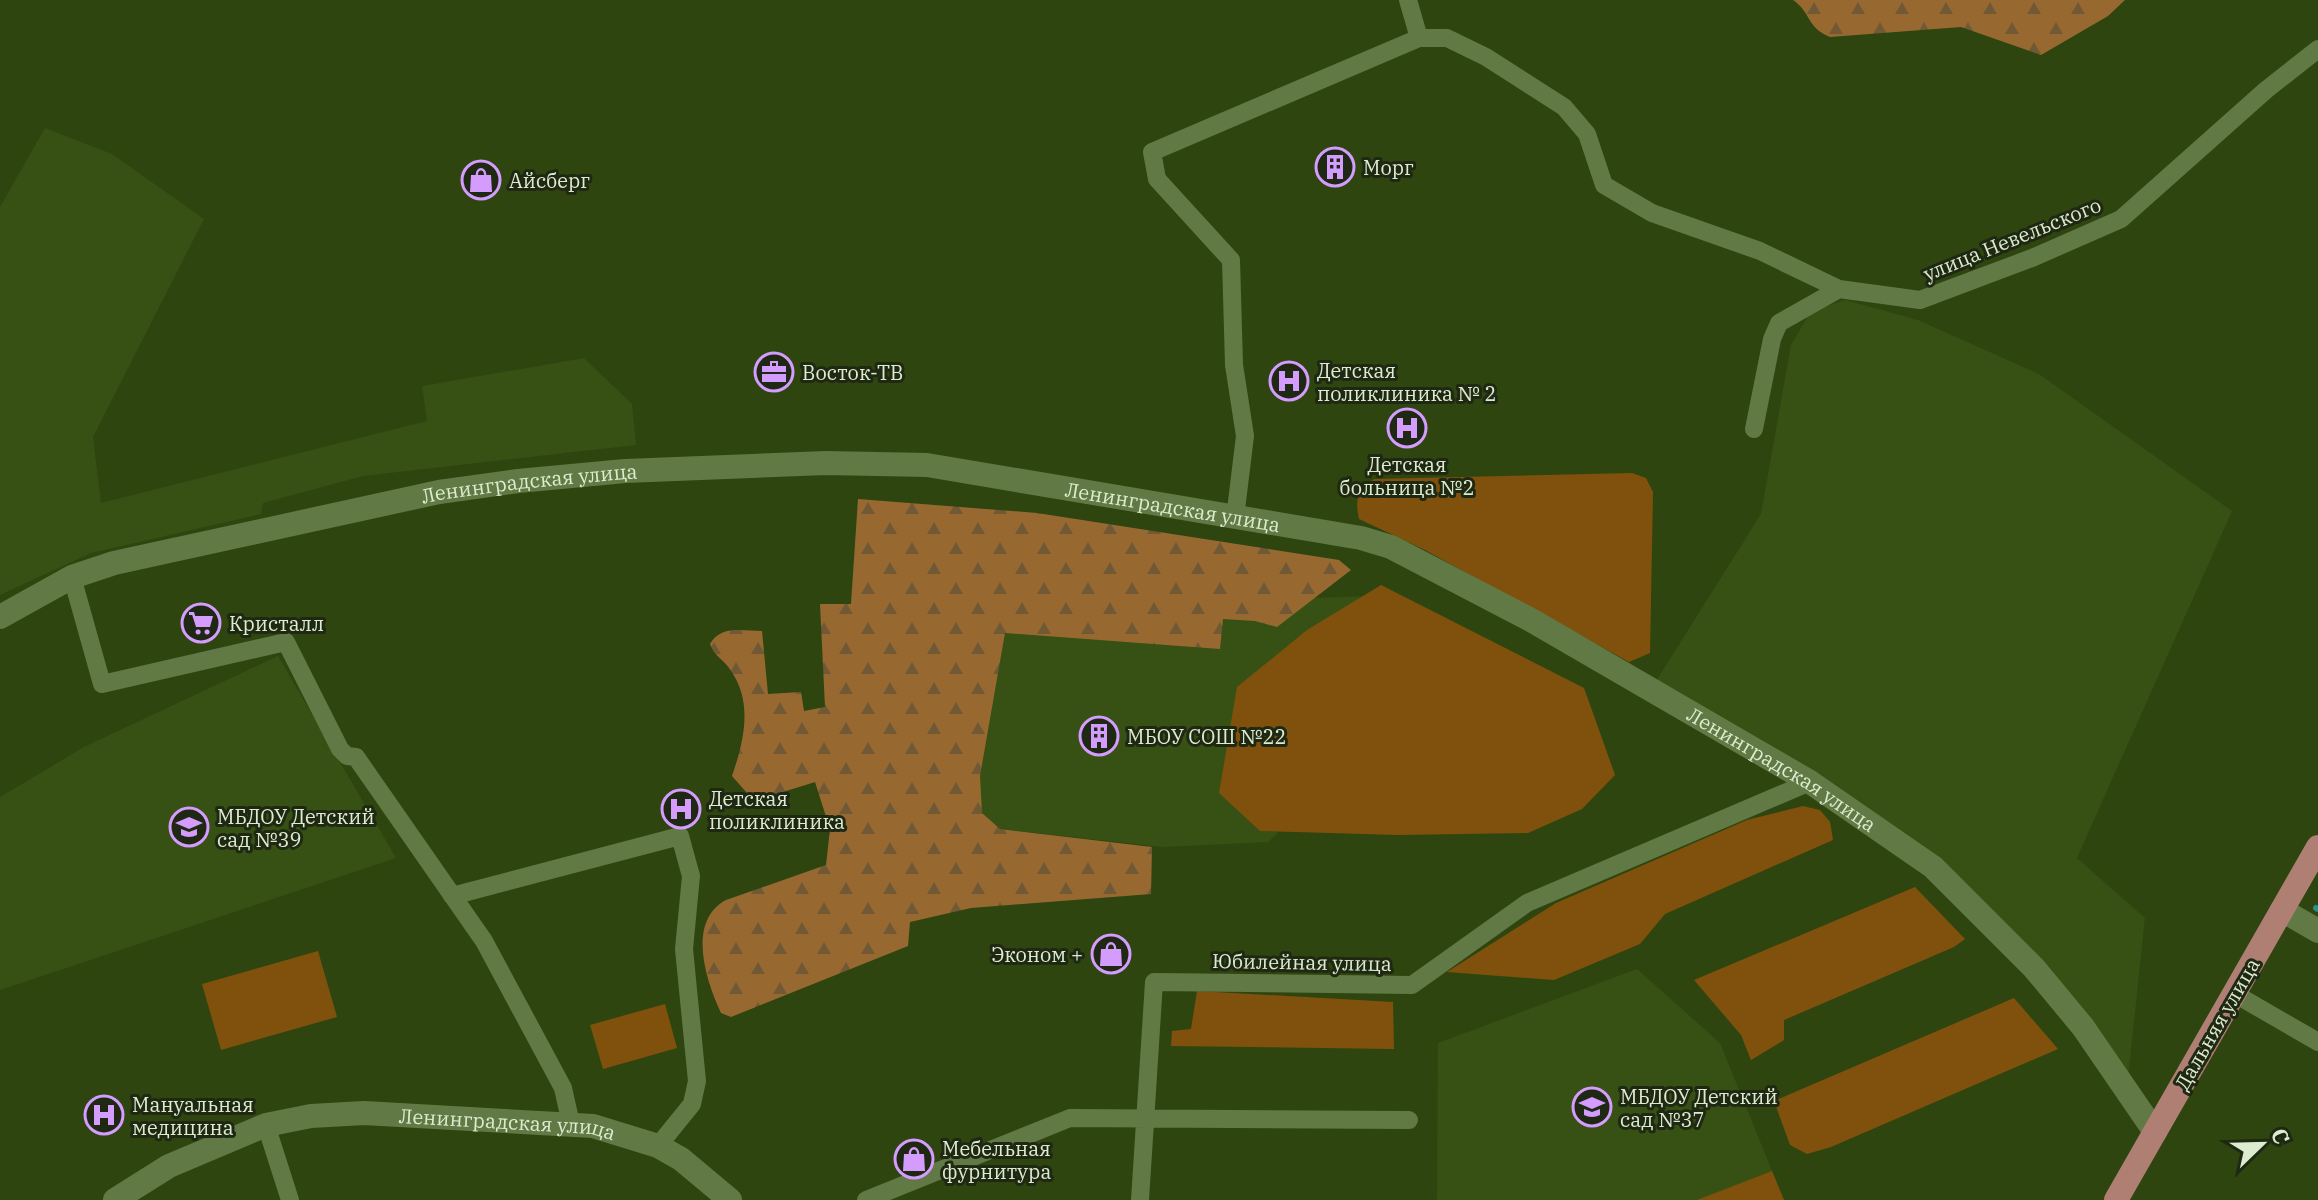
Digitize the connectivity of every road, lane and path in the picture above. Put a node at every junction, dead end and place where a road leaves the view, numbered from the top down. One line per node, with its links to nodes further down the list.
1 (1408, 0): 2 (street)
2 (1419, 38): 4 (street, улица Невельского); 6 (street)
3 (2318, 49): 4 (street, улица Невельского)
4 (1839, 289): 5 (street)
5 (1754, 429)
6 (1235, 518): 7 (street, Ленинградская улица); 9 (street, Ленинградская улица)
7 (72, 577): 8 (street, Ленинградская улица); 11 (street)
8 (0, 617)
9 (1810, 782): 16 (street, Юбилейная улица); 20 (street, Ленинградская улица)
10 (2318, 847): 12 (main road, Дальняя улица)
11 (452, 896): 18 (street); 21 (street)
12 (2282, 910): 13 (street); 14 (main road, Дальняя улица)
13 (2318, 931)
14 (2235, 994): 15 (street); 20 (main road, Дальняя улица)
15 (2318, 1042)
16 (1144, 1116): 17 (street); 25 (street); 26 (street, Юбилейная улица)
17 (1409, 1120)
18 (571, 1124): 19 (street, Ленинградская улица); 21 (street, Ленинградская улица)
19 (266, 1125): 22 (street, Ленинградская улица); 23 (street)
20 (2155, 1132): 27 (main road, Дальняя улица)
21 (658, 1146): 24 (street, Ленинградская улица)
22 (115, 1200)
23 (290, 1200)
24 (730, 1200)
25 (866, 1200)
26 (1140, 1200)
27 (2116, 1200)

